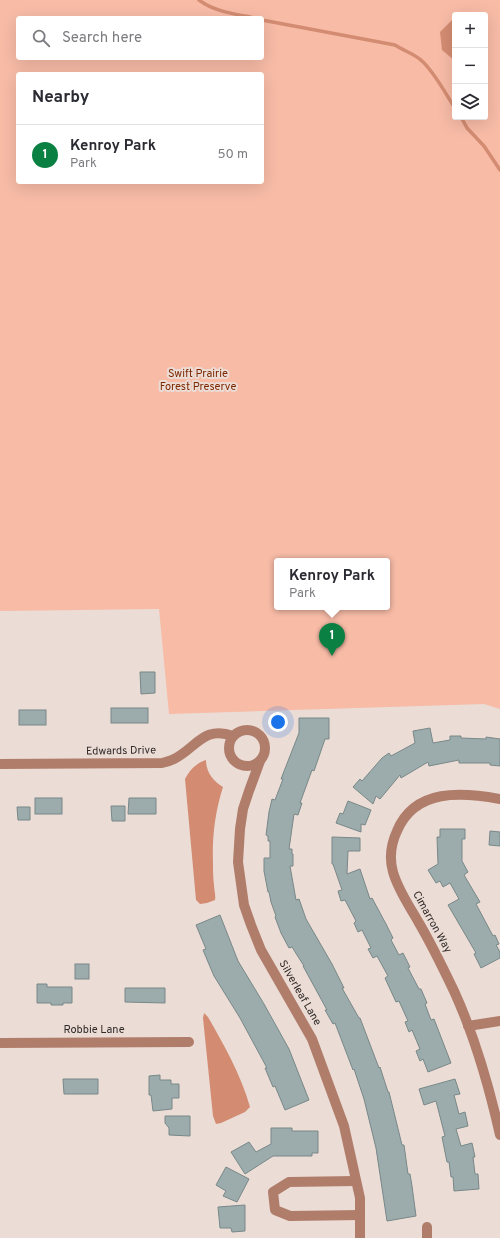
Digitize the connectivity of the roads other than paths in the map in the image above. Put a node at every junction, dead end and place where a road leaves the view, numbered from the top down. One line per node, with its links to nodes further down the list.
1 (233, 736): 2 (street); 2 (street, Silverleaf Lane); 3 (street, Edwards Drive)
2 (260, 762): 10 (street, Silverleaf Lane)
3 (0, 764)
4 (500, 799): 6 (street, Cimarron Way)
5 (500, 1021): 6 (street)
6 (468, 1026): 9 (street, Cimarron Way)
7 (189, 1042): 8 (street, Robbie Lane)
8 (0, 1043)
9 (500, 1135)
10 (355, 1181): 11 (street, Silverleaf Lane); 11 (street)
11 (360, 1215): 13 (street, Silverleaf Lane)
12 (427, 1228): 14 (street)
13 (360, 1238)
14 (427, 1238)

